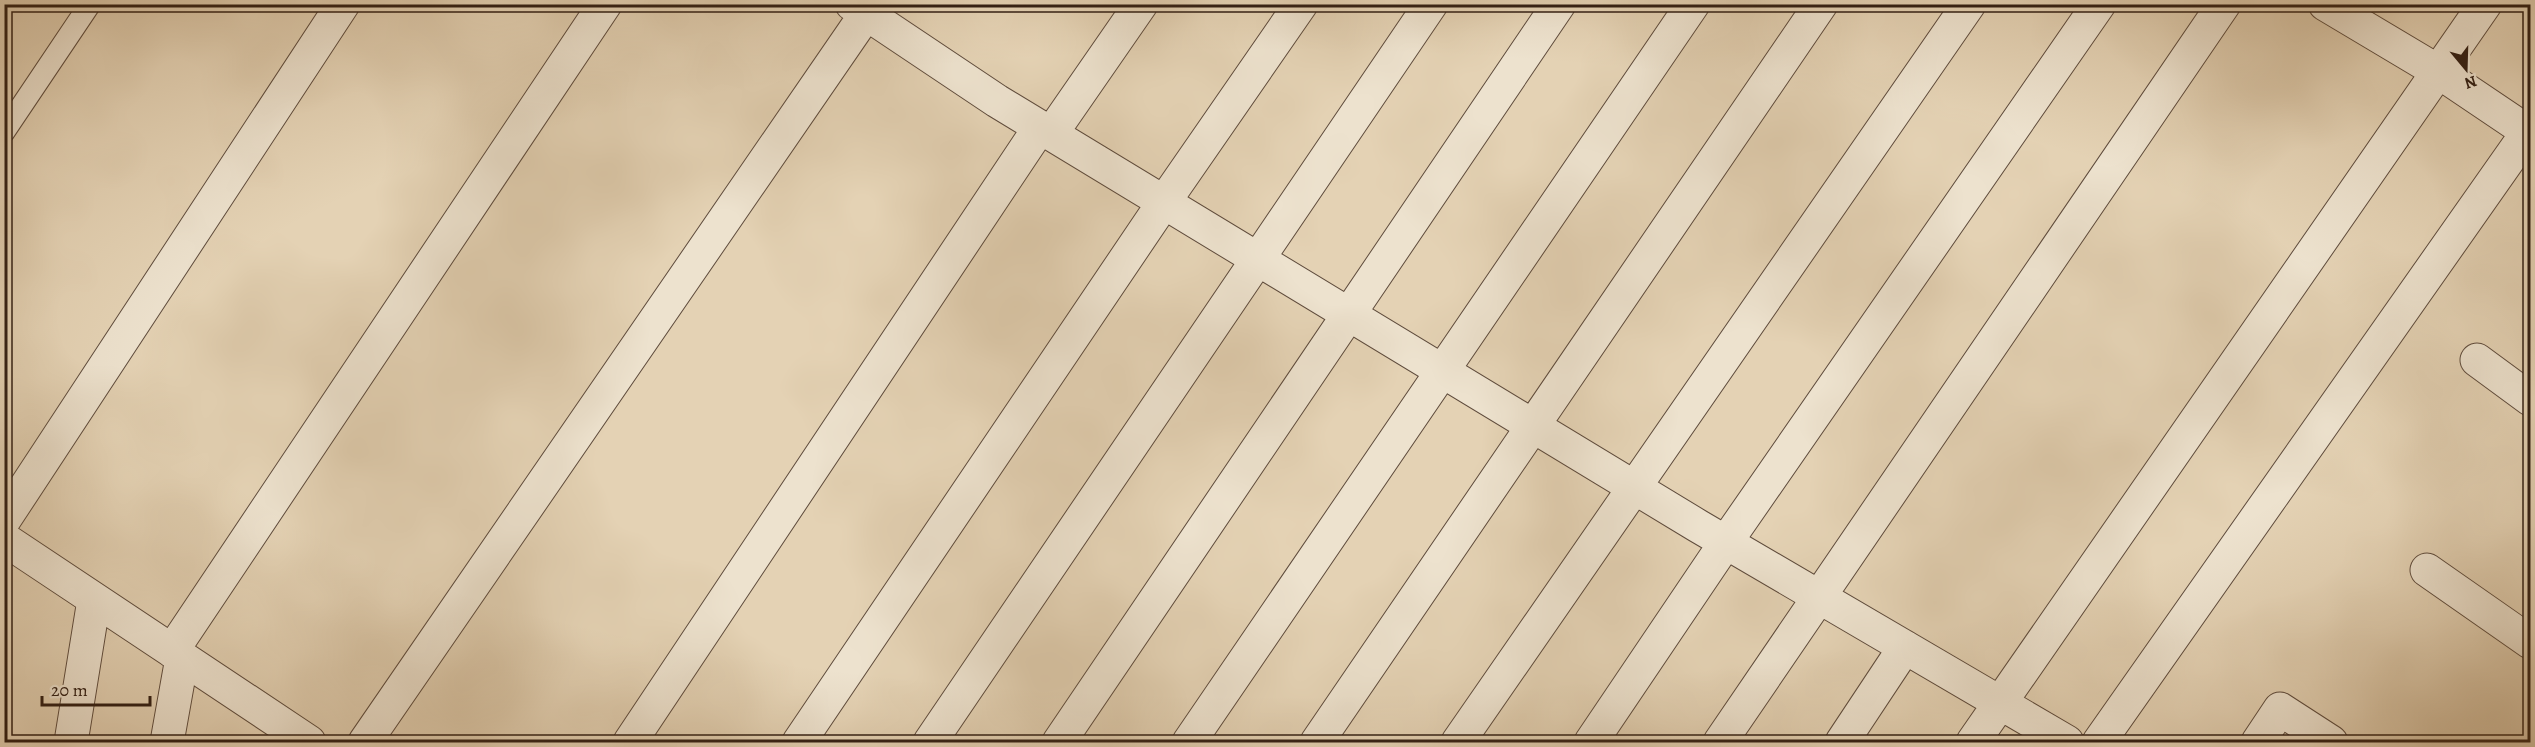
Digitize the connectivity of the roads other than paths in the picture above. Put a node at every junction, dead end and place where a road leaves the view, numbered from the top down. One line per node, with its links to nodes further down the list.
1 (90, 4): 19 (lane)
2 (343, 4): 28 (street)
3 (605, 4): 36 (street)
4 (1141, 4): 17 (street)
5 (1301, 4): 20 (street)
6 (1431, 4): 21 (street)
7 (1559, 4): 22 (street)
8 (1693, 4): 24 (street)
9 (1821, 4): 26 (street)
10 (1969, 4): 27 (street)
11 (2099, 4): 30 (street)
12 (2224, 4): 32 (street)
13 (2325, 4): 16 (street)
14 (2485, 4): 16 (street)
15 (872, 11): 17 (street); 41 (street)
16 (2439, 72): 18 (street); 37 (street)
17 (1046, 131): 20 (street); 42 (street)
18 (2529, 131): 54 (street)
19 (4, 132)
20 (1164, 202): 21 (street); 43 (street)
21 (1256, 259): 22 (street); 44 (street)
22 (1348, 314): 24 (street); 45 (street)
23 (2477, 360): 25 (street)
24 (1444, 372): 26 (street); 46 (street)
25 (2530, 399)
26 (1534, 427): 27 (street); 47 (street)
27 (1634, 487): 30 (street); 48 (street)
28 (4, 520)
29 (4, 539): 33 (street)
30 (1726, 542): 32 (street); 49 (street)
31 (2427, 570): 34 (street)
32 (1819, 597): 35 (street); 50 (street)
33 (94, 600): 36 (street); 38 (street)
34 (2530, 642)
35 (1905, 647): 37 (street); 51 (street)
36 (177, 654): 39 (street); 40 (street)
37 (2000, 703): 52 (street); 53 (street)
38 (71, 742)
39 (167, 742)
40 (309, 742)
41 (366, 742)
42 (630, 742)
43 (799, 742)
44 (930, 742)
45 (1059, 742)
46 (1190, 742)
47 (1317, 742)
48 (1458, 742)
49 (1591, 742)
50 (1720, 742)
51 (1842, 742)
52 (1973, 742)
53 (2067, 742)
54 (2099, 742)
55 (2258, 742): 56 (street)
56 (2331, 742)

